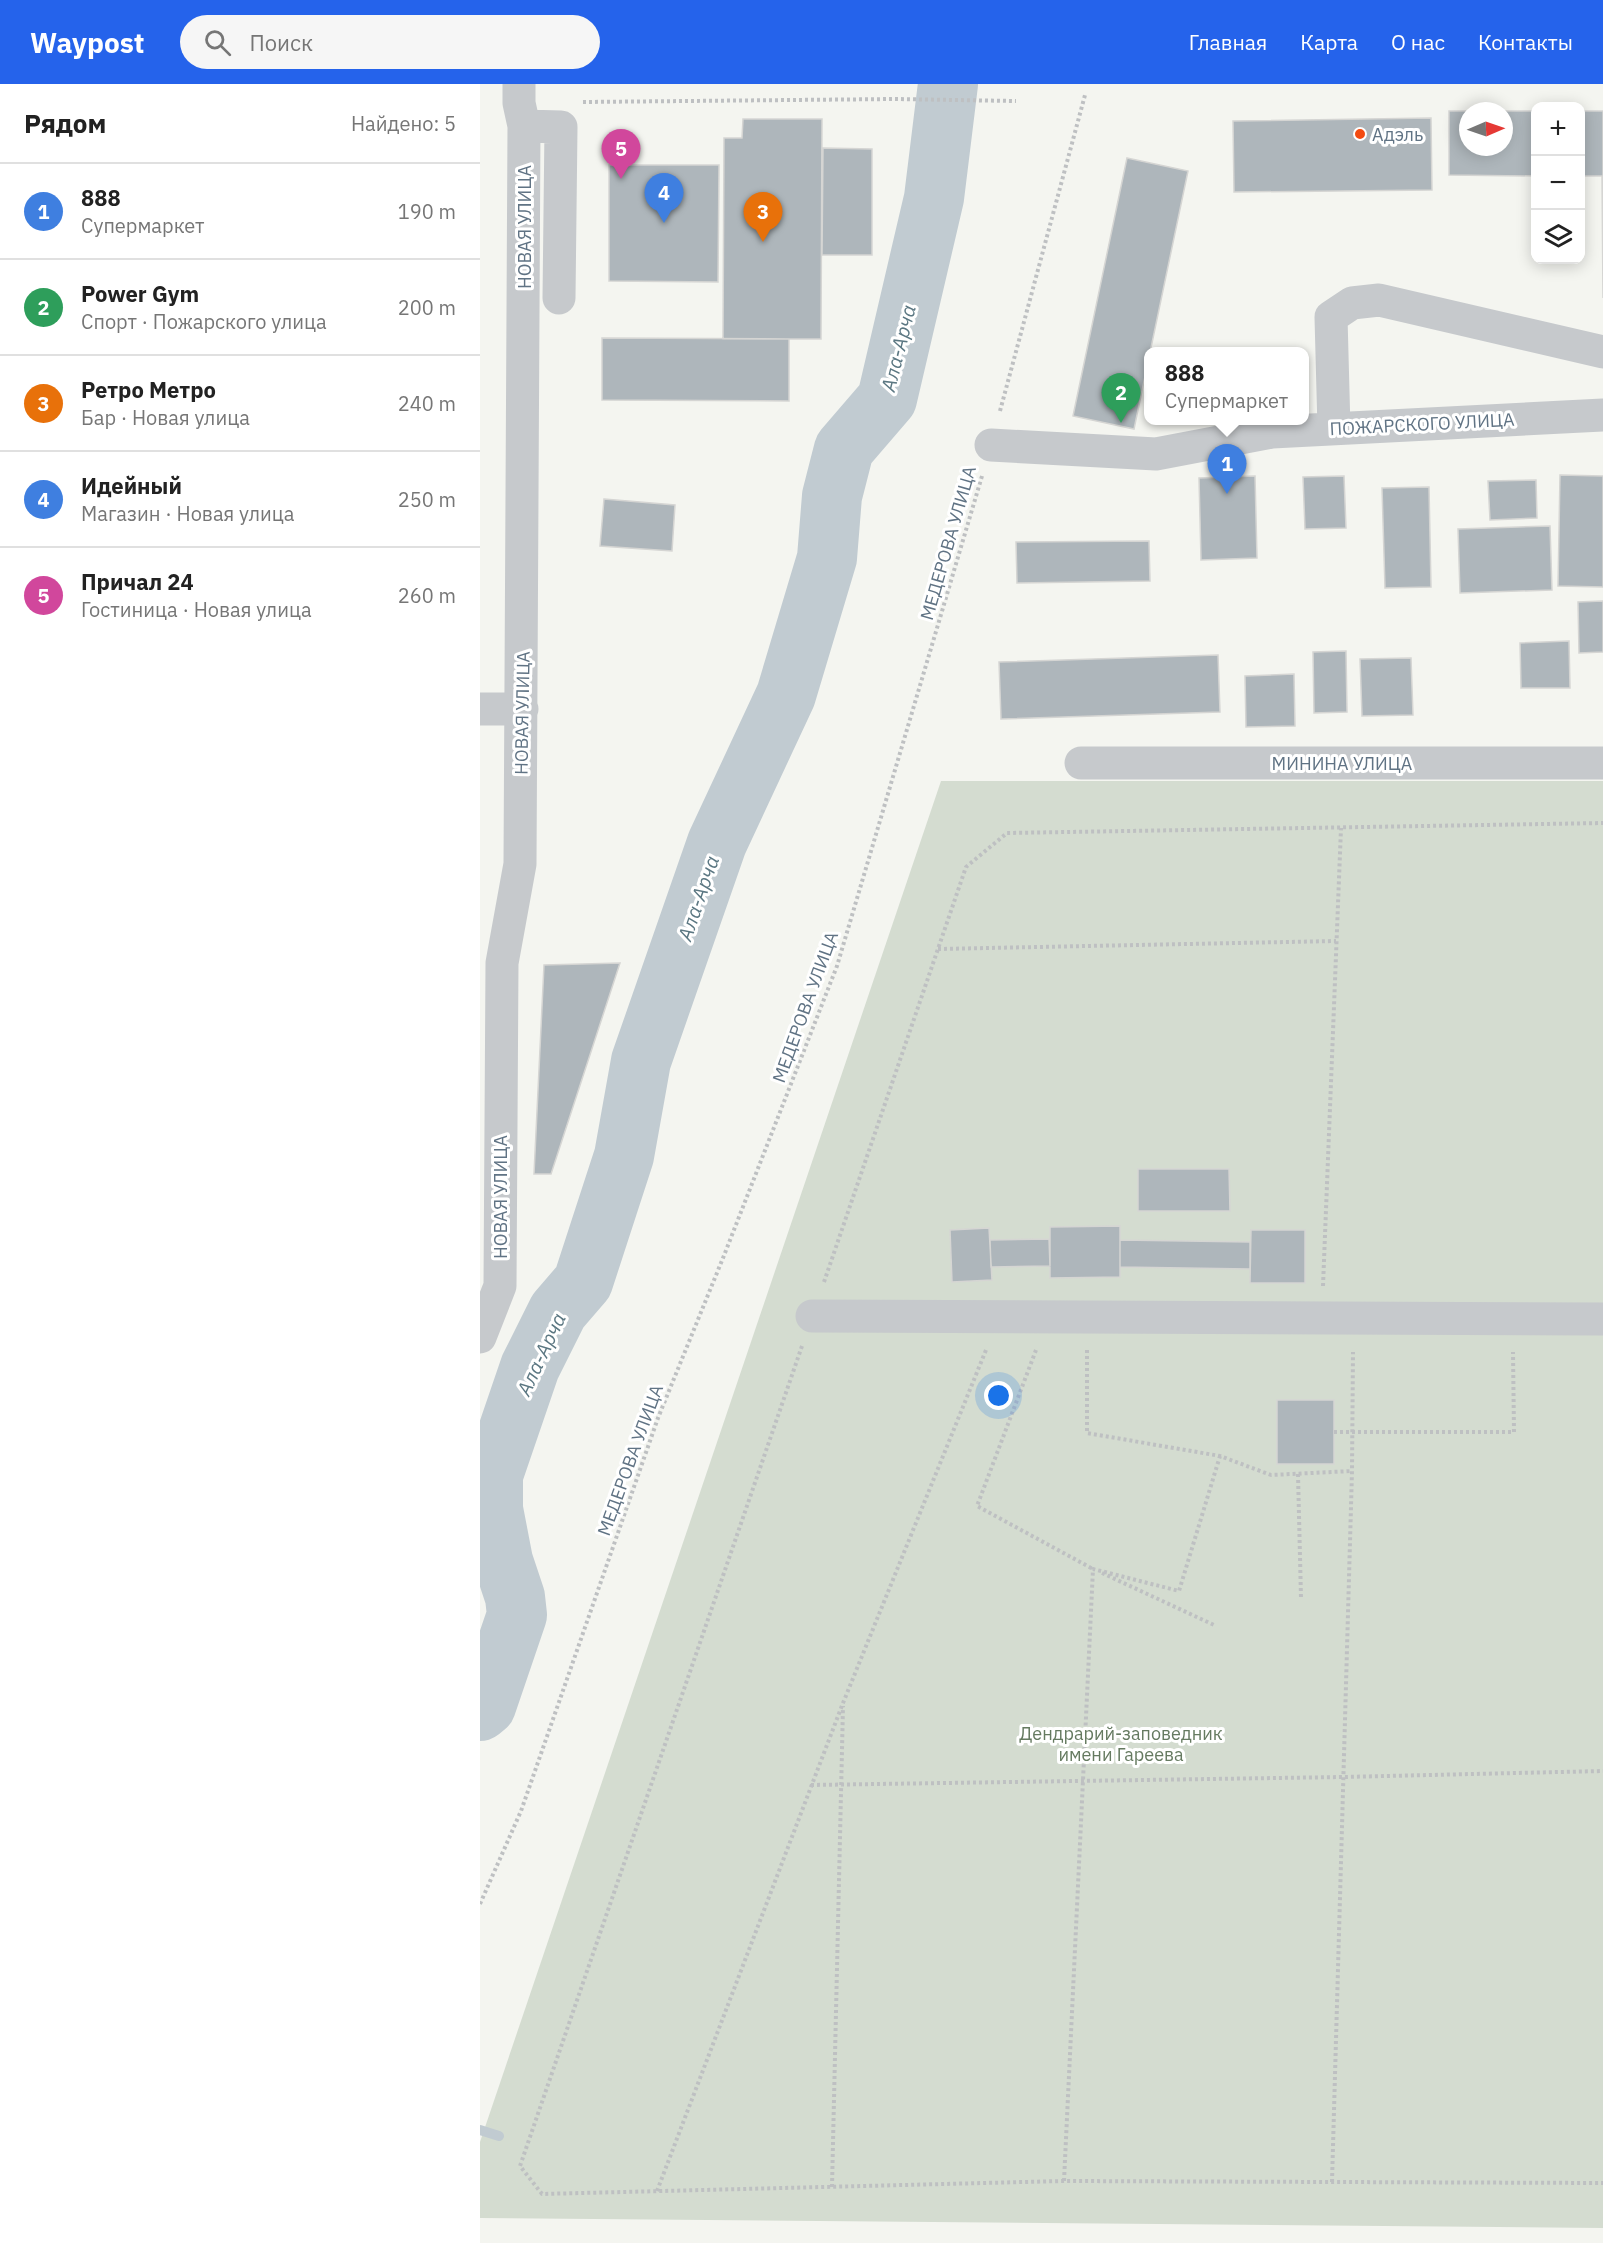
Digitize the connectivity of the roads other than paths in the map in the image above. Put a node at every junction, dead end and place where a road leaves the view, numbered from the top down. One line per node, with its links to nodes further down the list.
1 (519, 84): 2 (street, НОВАЯ УЛИЦА)
2 (524, 126): 3 (street); 9 (street, НОВАЯ УЛИЦА)
3 (560, 298)
4 (1603, 352): 6 (street)
5 (1603, 415): 6 (street, ПОЖАРСКОГО УЛИЦА)
6 (1334, 429): 7 (street, ПОЖАРСКОГО УЛИЦА)
7 (991, 445)
8 (480, 709): 9 (street)
9 (522, 709): 12 (street, НОВАЯ УЛИЦА)
10 (1603, 763): 11 (street, МИНИНА УЛИЦА)
11 (1081, 764)
12 (491, 961): 15 (street, НОВАЯ УЛИЦА)
13 (812, 1316): 14 (street)
14 (1603, 1319)
15 (480, 1337)

